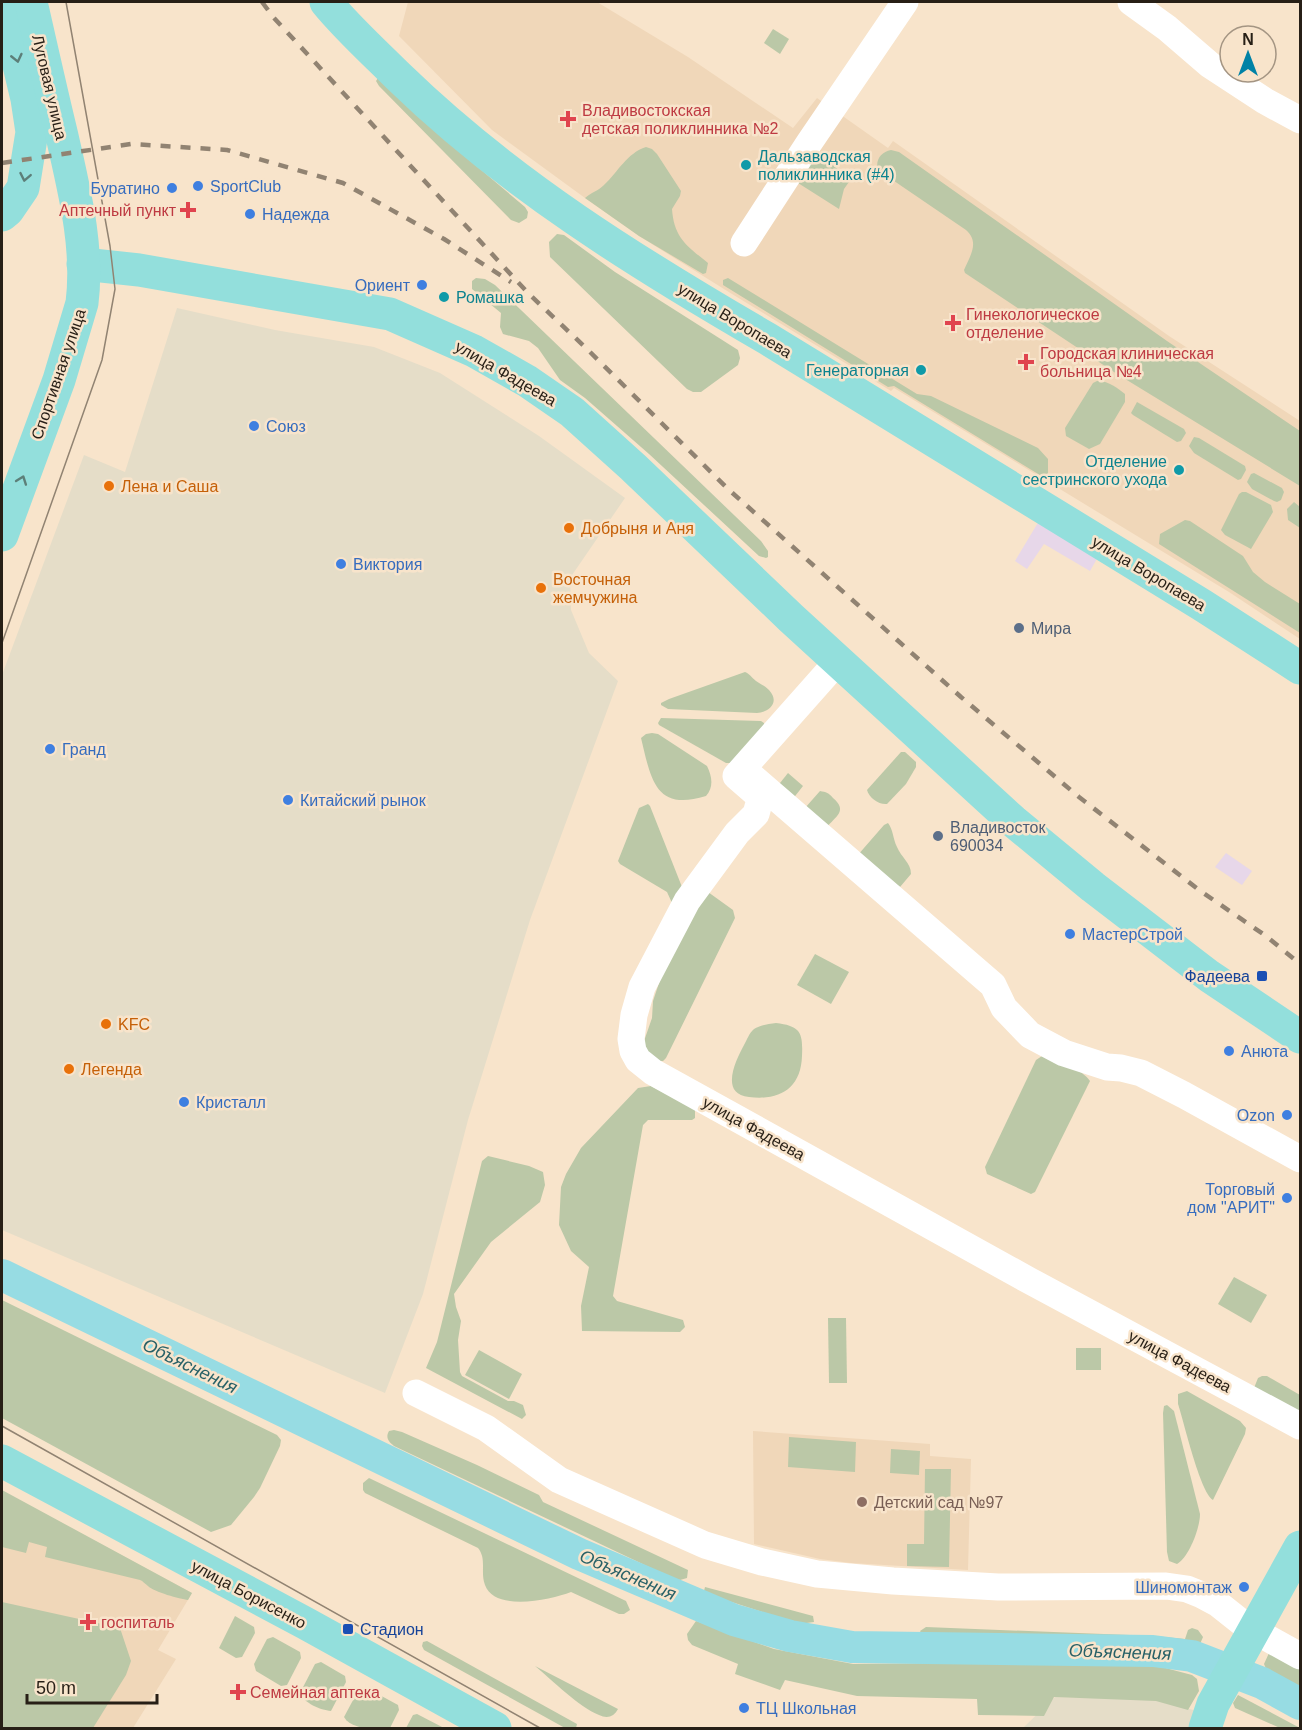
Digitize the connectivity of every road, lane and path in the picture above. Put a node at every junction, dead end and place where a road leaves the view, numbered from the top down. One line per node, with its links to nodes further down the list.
1 (4, 2): 8 (main road, one-way to 8)
2 (31, 2): 7 (main road, Луговая улица)
3 (326, 2): 13 (main road, улица Воропаева)
4 (905, 2): 9 (street)
5 (1131, 2): 6 (street)
6 (1300, 120)
7 (70, 173): 10 (main road, Спортивная улица)
8 (2, 215)
9 (744, 243)
10 (84, 264): 11 (main road, Спортивная улица, one-way to 10); 12 (main road, улица Фадеева)
11 (2, 535)
12 (838, 661): 14 (street); 15 (main road, улица Фадеева)
13 (1300, 668)
14 (742, 769): 16 (street); 18 (street, улица Фадеева)
15 (1300, 1037)
16 (1300, 1159)
17 (416, 1393): 21 (street)
18 (1300, 1425)
19 (2, 1461): 24 (main road, улица Борисенко)
20 (1300, 1547): 21 (main road)
21 (1255, 1631): 22 (street); 23 (main road)
22 (1300, 1656)
23 (1209, 1716)
24 (495, 1728)

